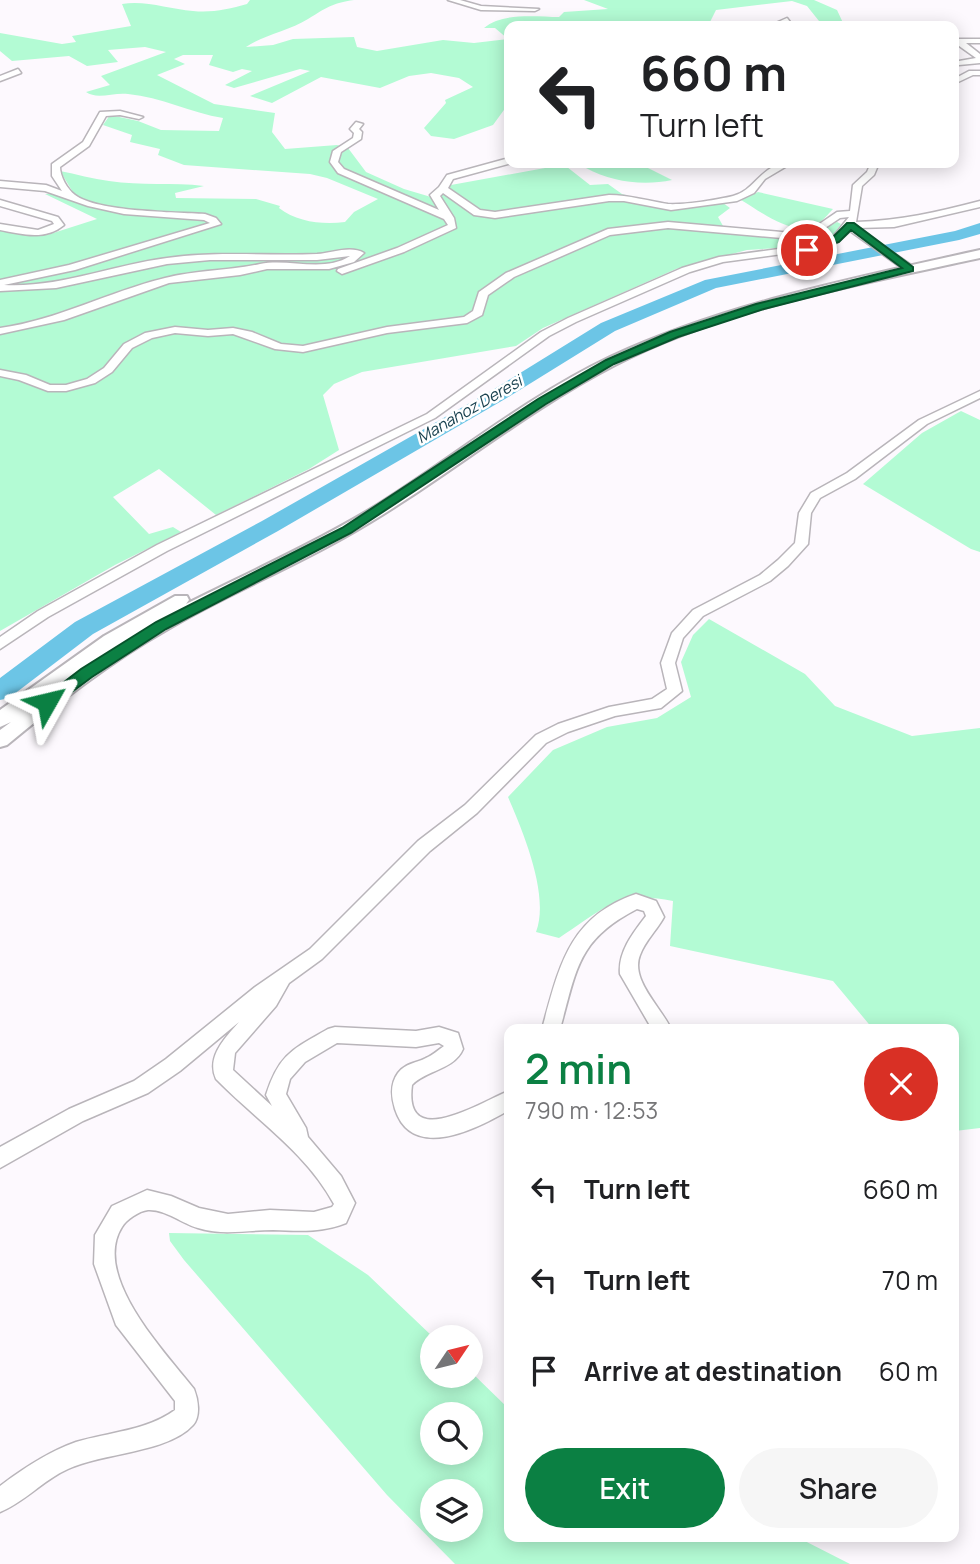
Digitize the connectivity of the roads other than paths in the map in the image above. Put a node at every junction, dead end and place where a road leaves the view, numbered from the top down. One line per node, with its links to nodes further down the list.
1 (452, 0): 2 (street)
2 (535, 9)
3 (959, 41): 4 (street)
4 (980, 41)
5 (959, 42): 6 (street)
6 (959, 62)
7 (959, 62): 8 (street)
8 (980, 70): 11 (street)
9 (18, 71): 10 (street)
10 (0, 79)
11 (959, 80)
12 (139, 117): 19 (street)
13 (359, 124): 22 (street)
14 (504, 162): 18 (street)
15 (779, 168): 18 (street)
16 (873, 168): 23 (street)
17 (0, 184): 19 (street)
18 (443, 189): 22 (street)
19 (70, 195): 29 (street)
20 (0, 203): 24 (street)
21 (980, 204): 23 (street)
22 (449, 218): 28 (street)
23 (852, 223): 27 (street); 31 (street); 33 (street)
24 (0, 227)
25 (980, 243): 27 (main road)
26 (980, 254): 27 (main road)
27 (903, 263): 34 (main road); 35 (main road)
28 (252, 270): 29 (street); 30 (street)
29 (0, 285)
30 (0, 331)
31 (0, 373)
32 (980, 394): 36 (street)
33 (0, 644)
34 (0, 720)
35 (0, 740)
36 (284, 976): 40 (street); 41 (street)
37 (552, 1024): 38 (street)
38 (659, 1024)
39 (504, 1103): 40 (street)
40 (306, 1150): 42 (street)
41 (0, 1158)
42 (0, 1500)

